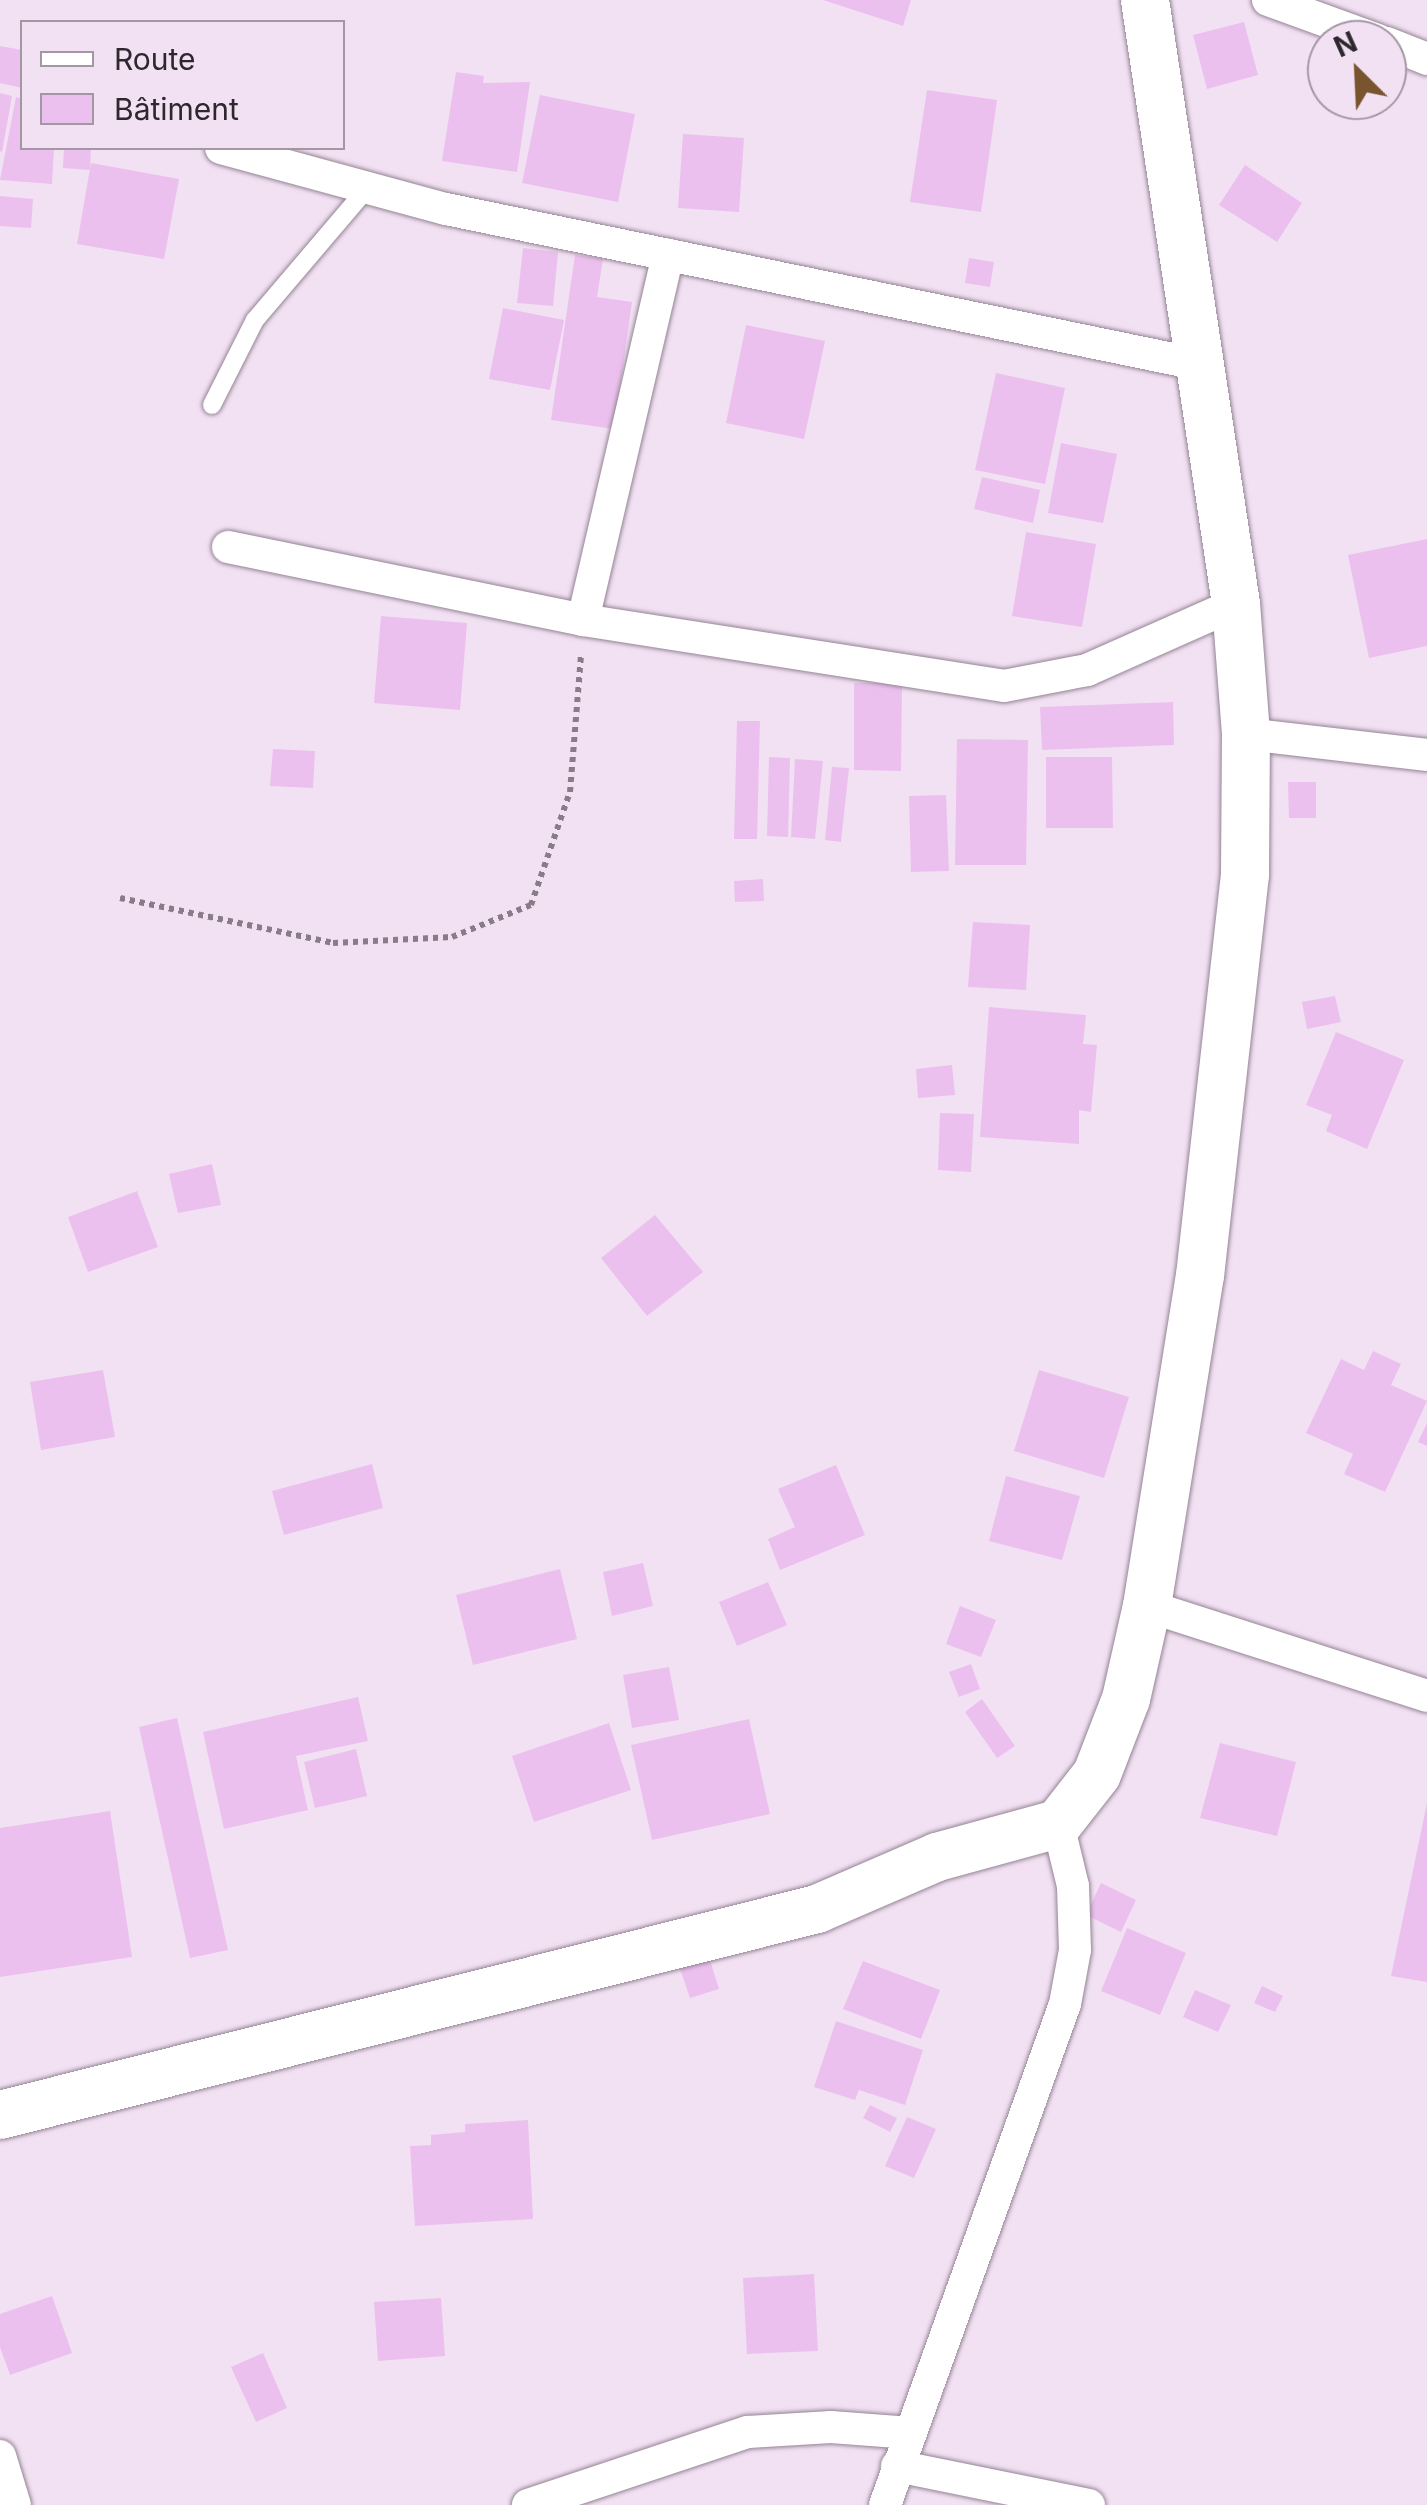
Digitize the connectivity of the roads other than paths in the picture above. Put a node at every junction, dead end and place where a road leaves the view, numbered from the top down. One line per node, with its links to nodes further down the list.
1 (1145, 0): 7 (main road)
2 (1268, 0): 3 (street)
3 (1323, 20)
4 (228, 150): 5 (street)
5 (368, 188): 6 (street); 8 (lane)
6 (668, 254): 7 (street); 11 (street)
7 (1202, 366): 10 (main road)
8 (212, 406)
9 (228, 546): 11 (street)
10 (1236, 604): 11 (street); 12 (main road)
11 (583, 620)
12 (1246, 734): 13 (street); 14 (main road)
13 (1427, 755)
14 (1147, 1606): 15 (street); 16 (main road)
15 (1427, 1696)
16 (1058, 1824): 17 (main road); 18 (street)
17 (0, 2115)
18 (911, 2433): 20 (street); 22 (street)
19 (0, 2456): 21 (street)
20 (897, 2466): 23 (street); 24 (street)
21 (15, 2505)
22 (528, 2505)
23 (885, 2505)
24 (1089, 2505)

